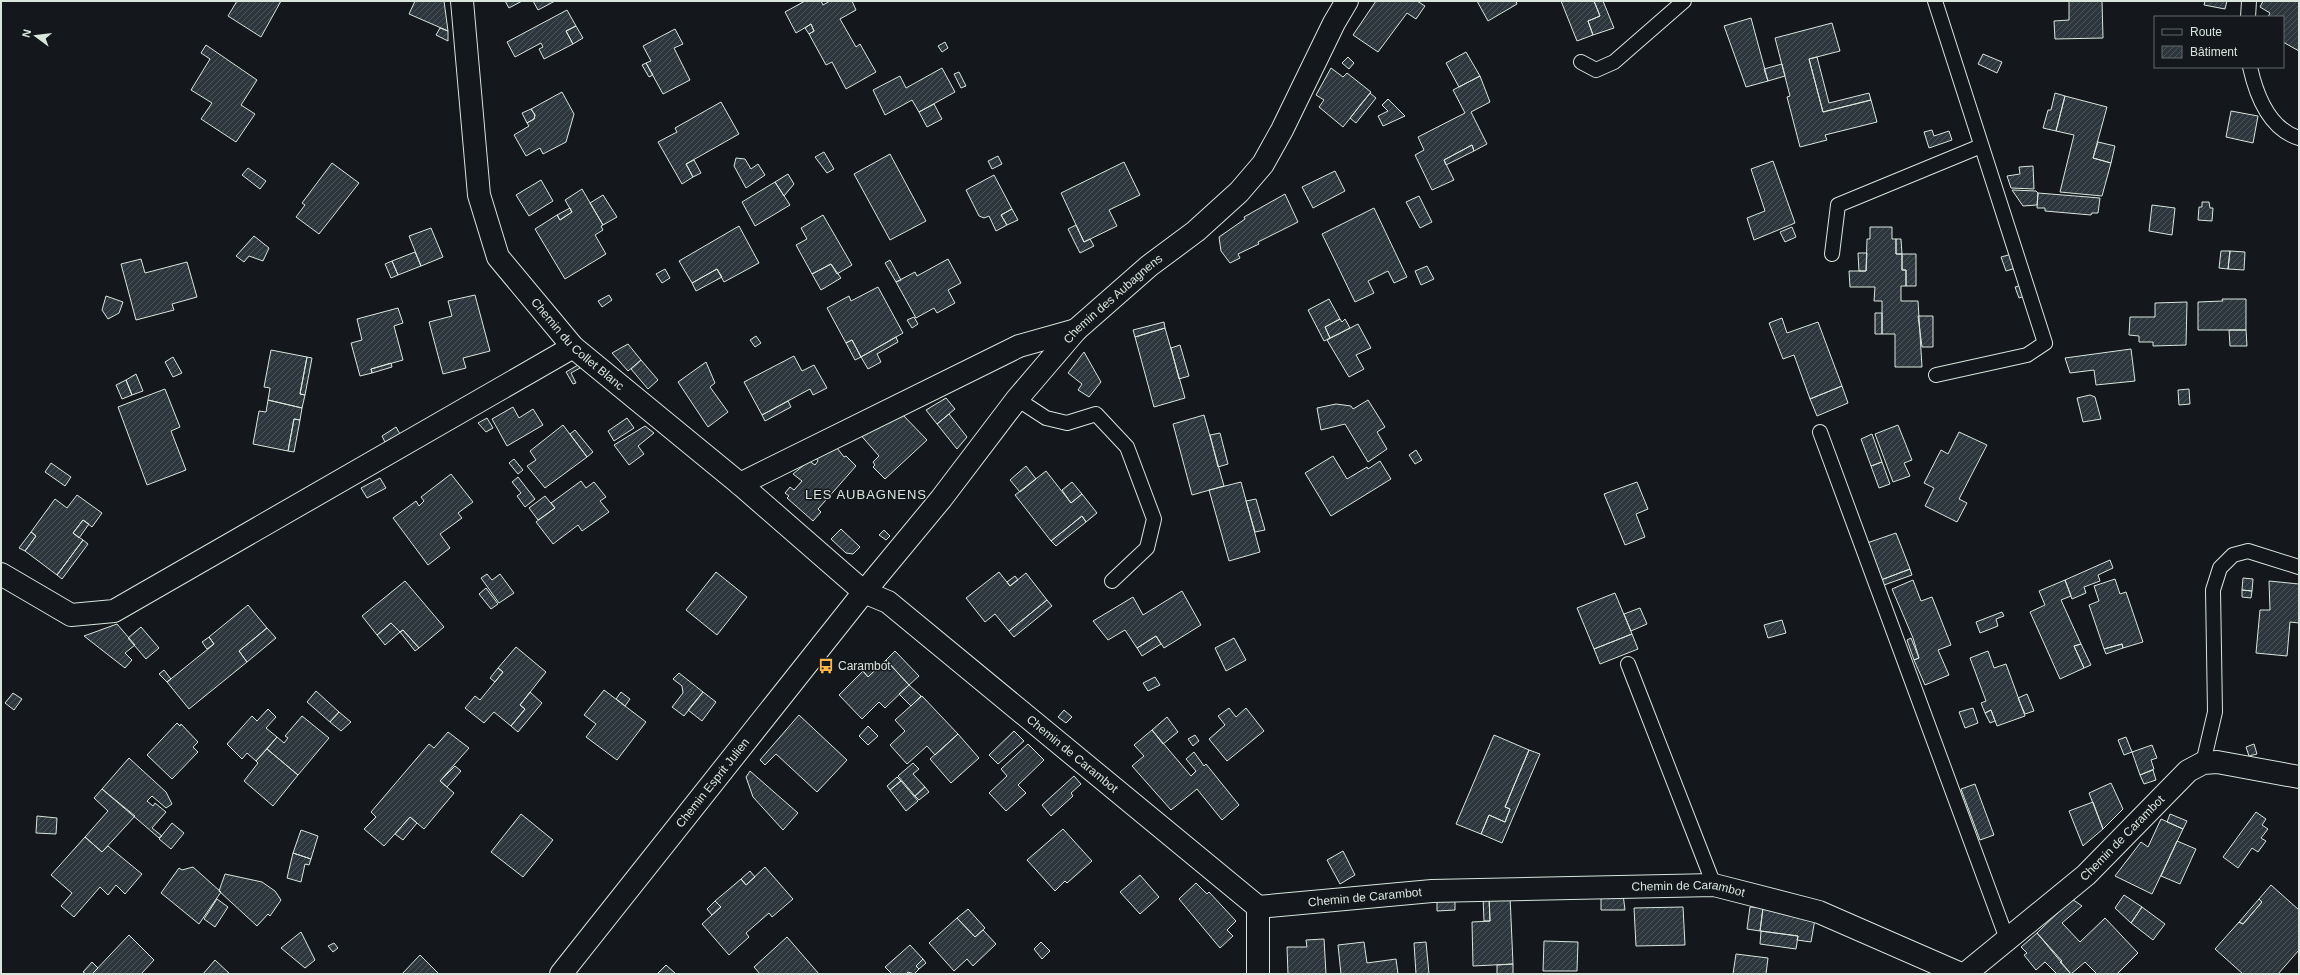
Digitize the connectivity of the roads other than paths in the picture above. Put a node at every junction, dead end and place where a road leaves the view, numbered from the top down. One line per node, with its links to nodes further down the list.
1 (462, 1): 13 (street, Chemin du Collet Blanc)
2 (1347, 1): 12 (street, Chemin des Aubagnens)
3 (1684, 1): 7 (lane)
4 (1935, 1): 10 (lane)
5 (2249, 1): 6 (lane)
6 (2248, 16)
7 (1581, 62)
8 (2250, 68): 9 (lane)
9 (2299, 138)
10 (1981, 146): 11 (lane); 14 (lane)
11 (1832, 254)
12 (1076, 330): 15 (street, Chemin des Aubagnens); 17 (street)
13 (573, 347): 17 (street, Chemin du Collet Blanc); 19 (street)
14 (1936, 375)
15 (1017, 400): 20 (lane); 21 (street, Chemin des Aubagnens)
16 (1820, 432): 27 (lane)
17 (740, 484): 21 (street, Chemin du Collet Blanc)
18 (2299, 567): 23 (lane)
19 (1, 574)
20 (1112, 581)
21 (864, 592): 26 (street, Chemin de Carambot); 28 (street, Chemin Esprit Julien)
22 (1628, 664): 25 (lane)
23 (2203, 762): 24 (street); 27 (street, Chemin de Carambot)
24 (2299, 777)
25 (1714, 885): 26 (street, Chemin de Carambot); 30 (street, Chemin de Carambot)
26 (1258, 907): 29 (street)
27 (2007, 939): 31 (street, Chemin de Carambot)
28 (562, 974)
29 (1258, 974)
30 (1961, 974)
31 (1965, 974)

